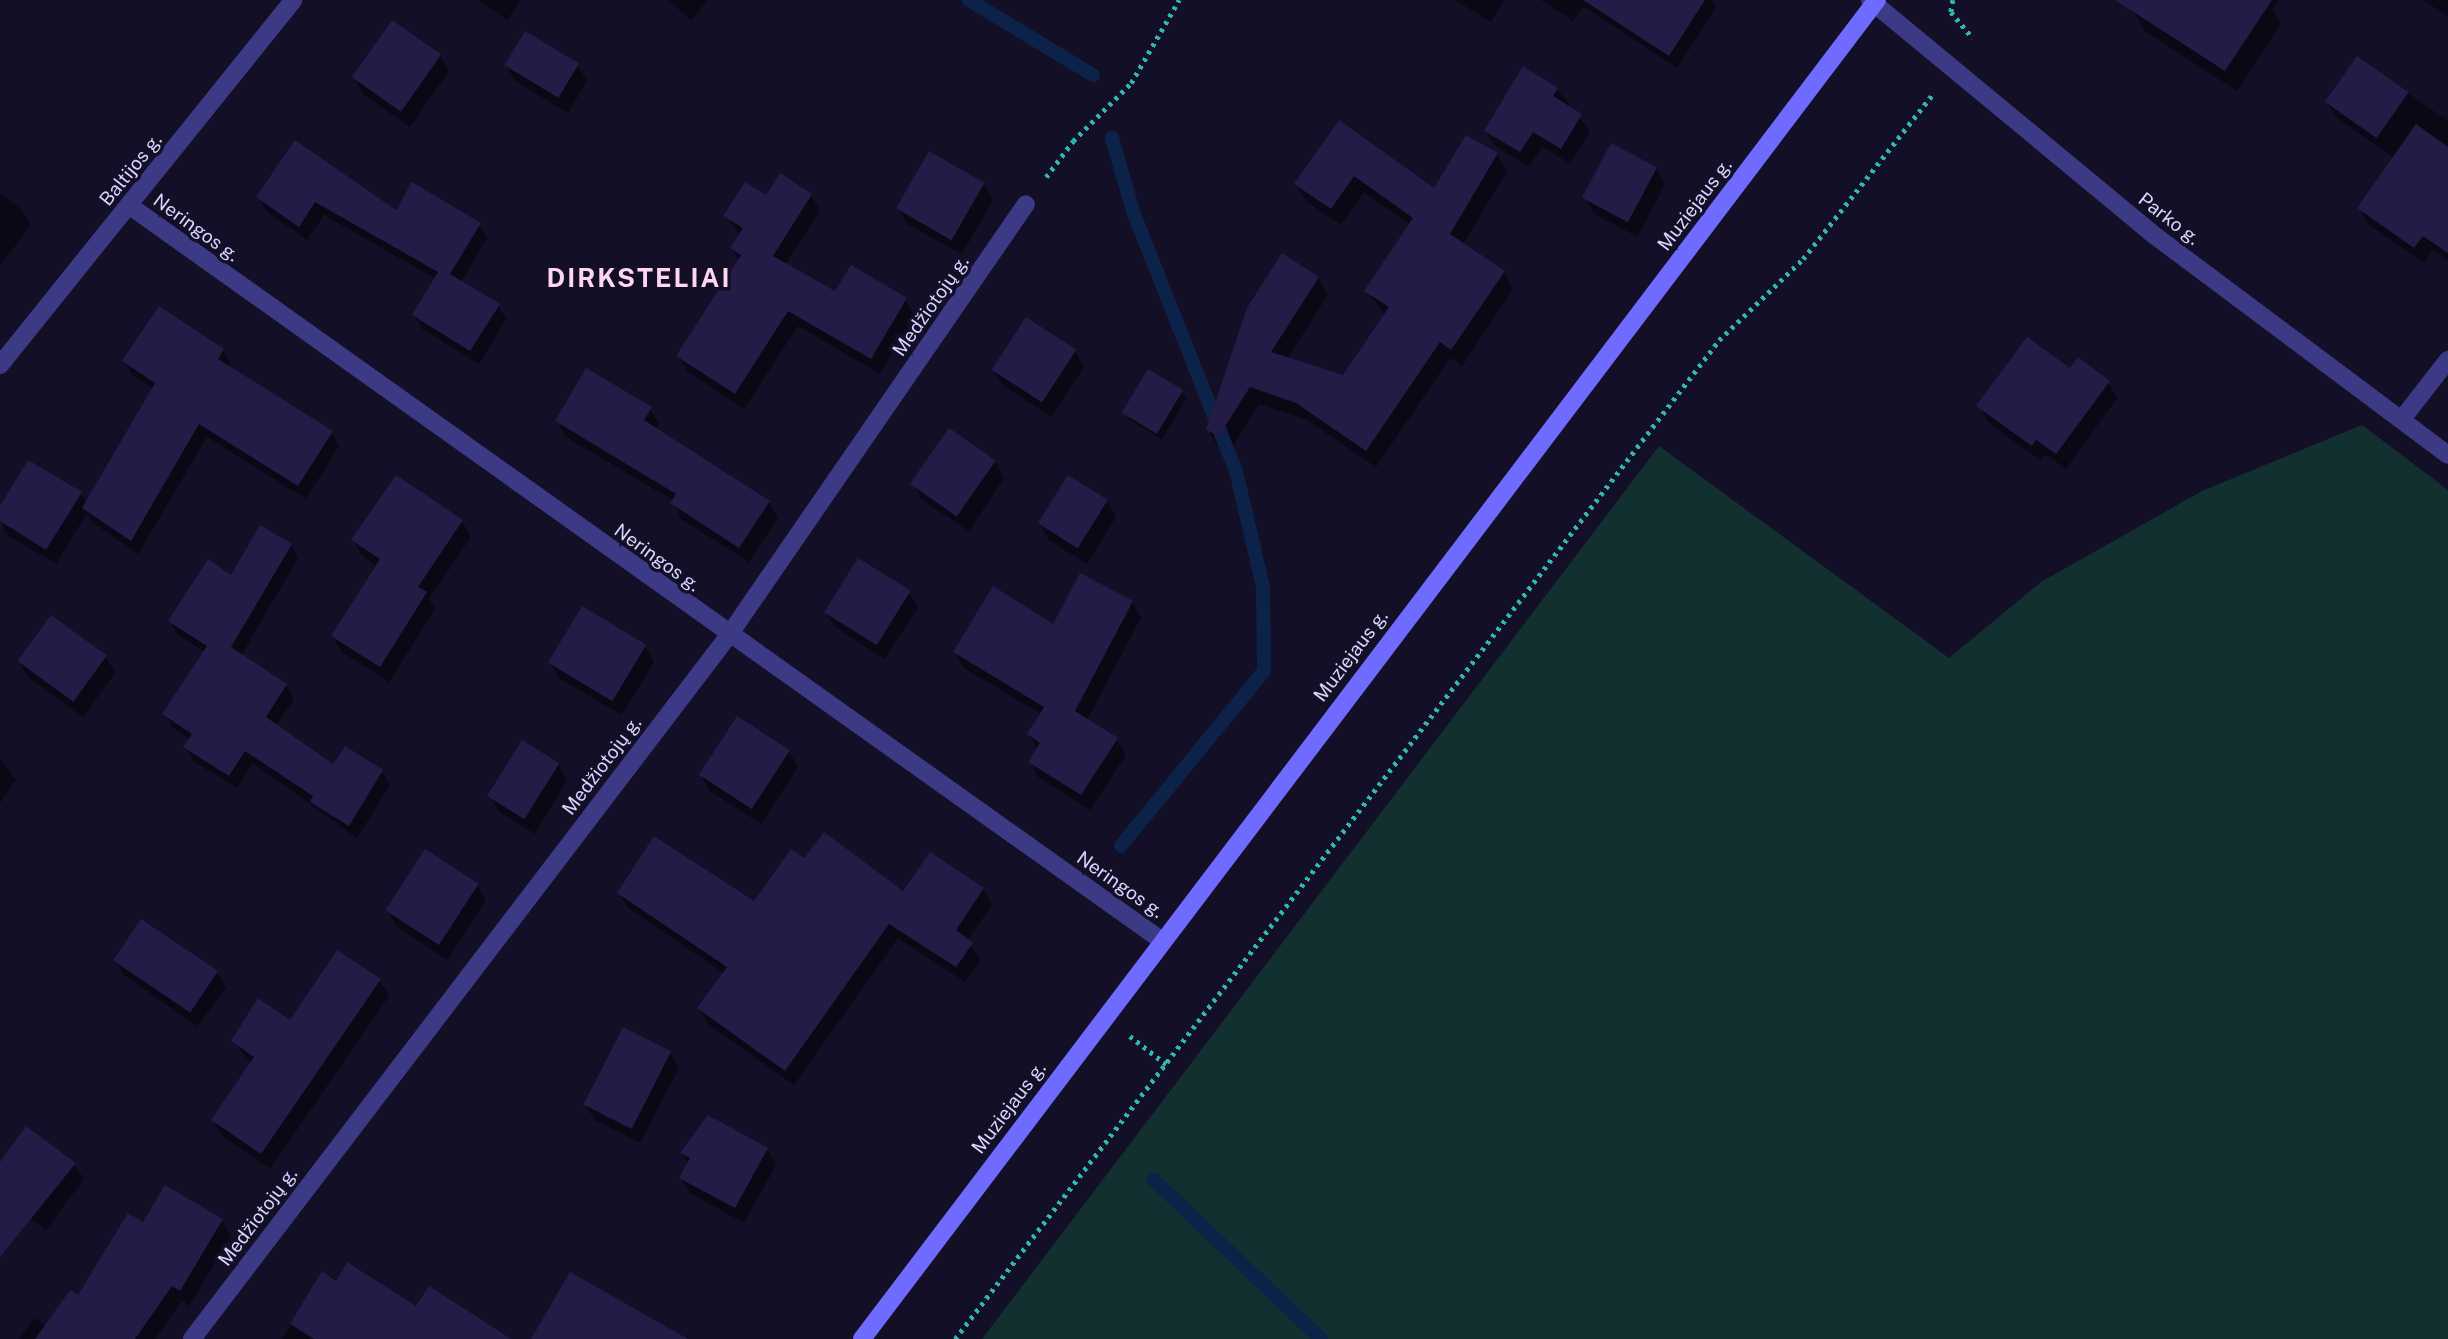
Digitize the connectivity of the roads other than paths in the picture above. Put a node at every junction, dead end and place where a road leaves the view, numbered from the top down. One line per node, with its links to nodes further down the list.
1 (293, 0): 4 (street, Baltijos g.)
2 (1874, 2): 7 (street, Parko g.); 10 (main road, Muziejaus g.)
3 (1026, 204): 9 (street, Medžiotojų g.)
4 (130, 206): 6 (street, Baltijos g.); 9 (street, Neringos g.)
5 (2448, 360): 7 (street)
6 (0, 365)
7 (2402, 419): 8 (street, Parko g.)
8 (2448, 455)
9 (729, 635): 10 (street, Neringos g.); 11 (street, Medžiotojų g.)
10 (1161, 940): 12 (main road, Muziejaus g.)
11 (192, 1339)
12 (862, 1339)

